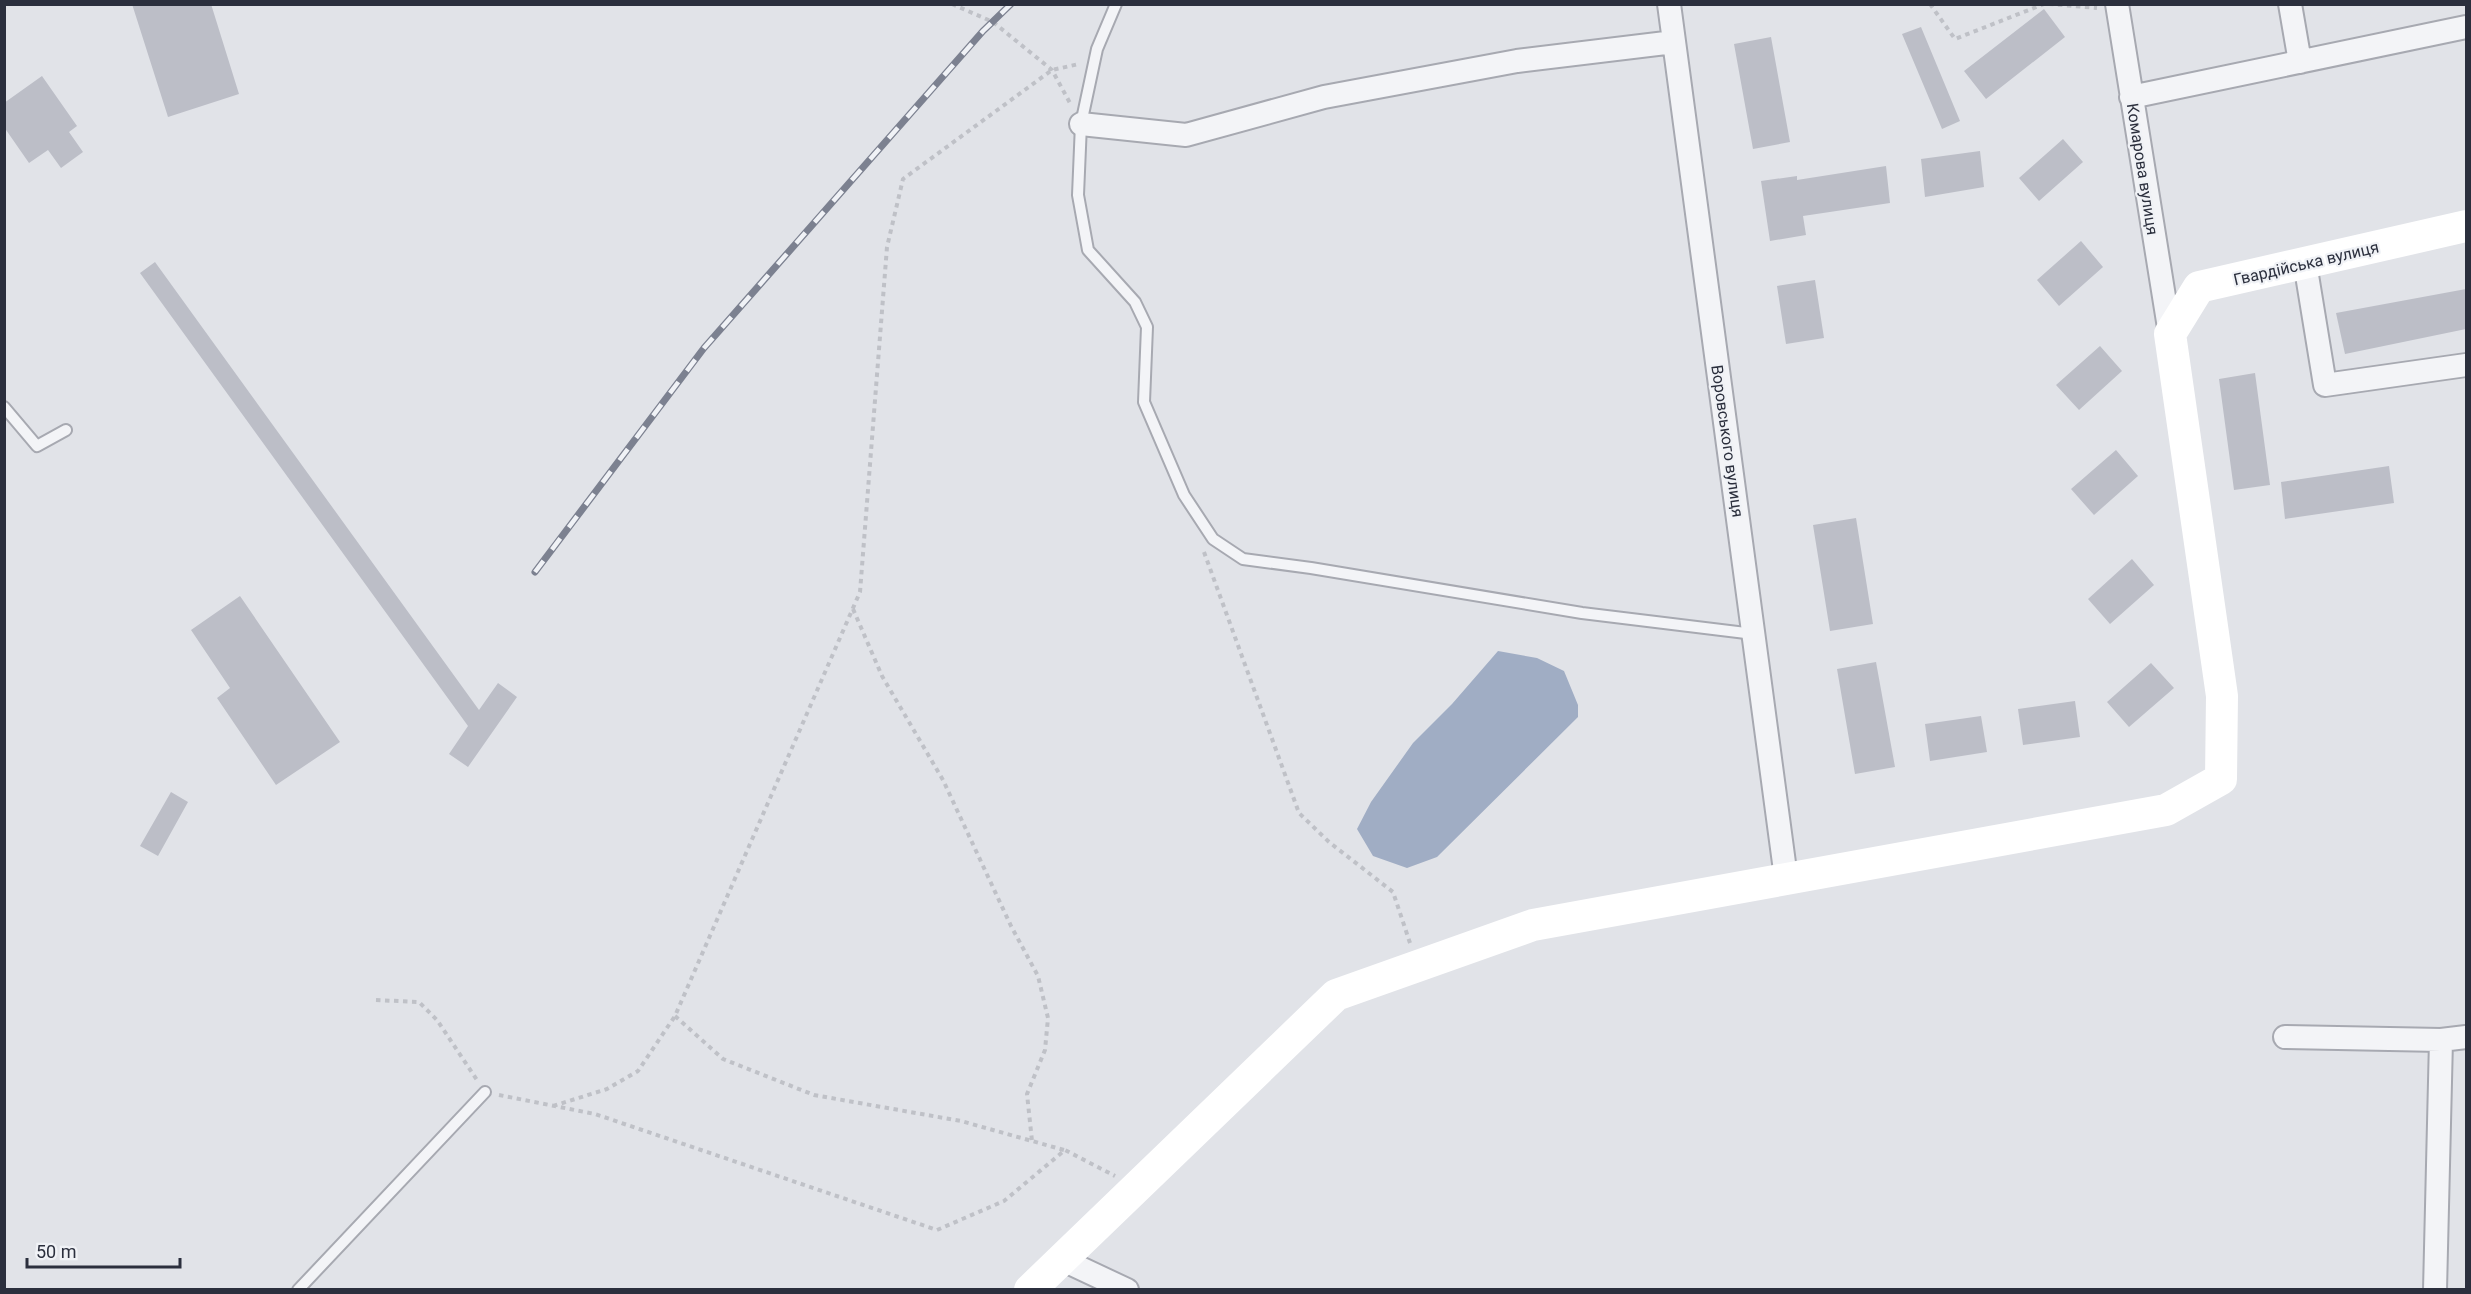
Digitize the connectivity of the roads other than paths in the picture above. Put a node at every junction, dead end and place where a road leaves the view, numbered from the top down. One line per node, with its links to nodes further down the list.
1 (1116, 4): 9 (lane)
2 (1669, 4): 6 (street, Воровського вулиця)
3 (2290, 4): 7 (street)
4 (2117, 7): 8 (street, Комарова вулиця)
5 (2466, 27): 7 (street)
6 (1674, 42): 9 (street); 16 (street, Воровського вулиця)
7 (2300, 62): 8 (street)
8 (2131, 97): 12 (street, Комарова вулиця)
9 (1081, 124): 16 (lane)
10 (2466, 226): 11 (street, Гвардійська вулиця)
11 (2305, 263): 12 (street, Гвардійська вулиця); 13 (street)
12 (2170, 334): 17 (street)
13 (2466, 365)
14 (4, 407): 15 (lane)
15 (66, 430)
16 (1754, 634): 17 (street, Воровського вулиця)
17 (1786, 878): 22 (street)
18 (2285, 1037): 20 (street)
19 (2466, 1037): 20 (street)
20 (2441, 1040): 26 (street)
21 (486, 1092): 23 (lane)
22 (1061, 1259): 24 (street); 25 (street)
23 (298, 1290)
24 (1030, 1290)
25 (1127, 1290)
26 (2435, 1290)

